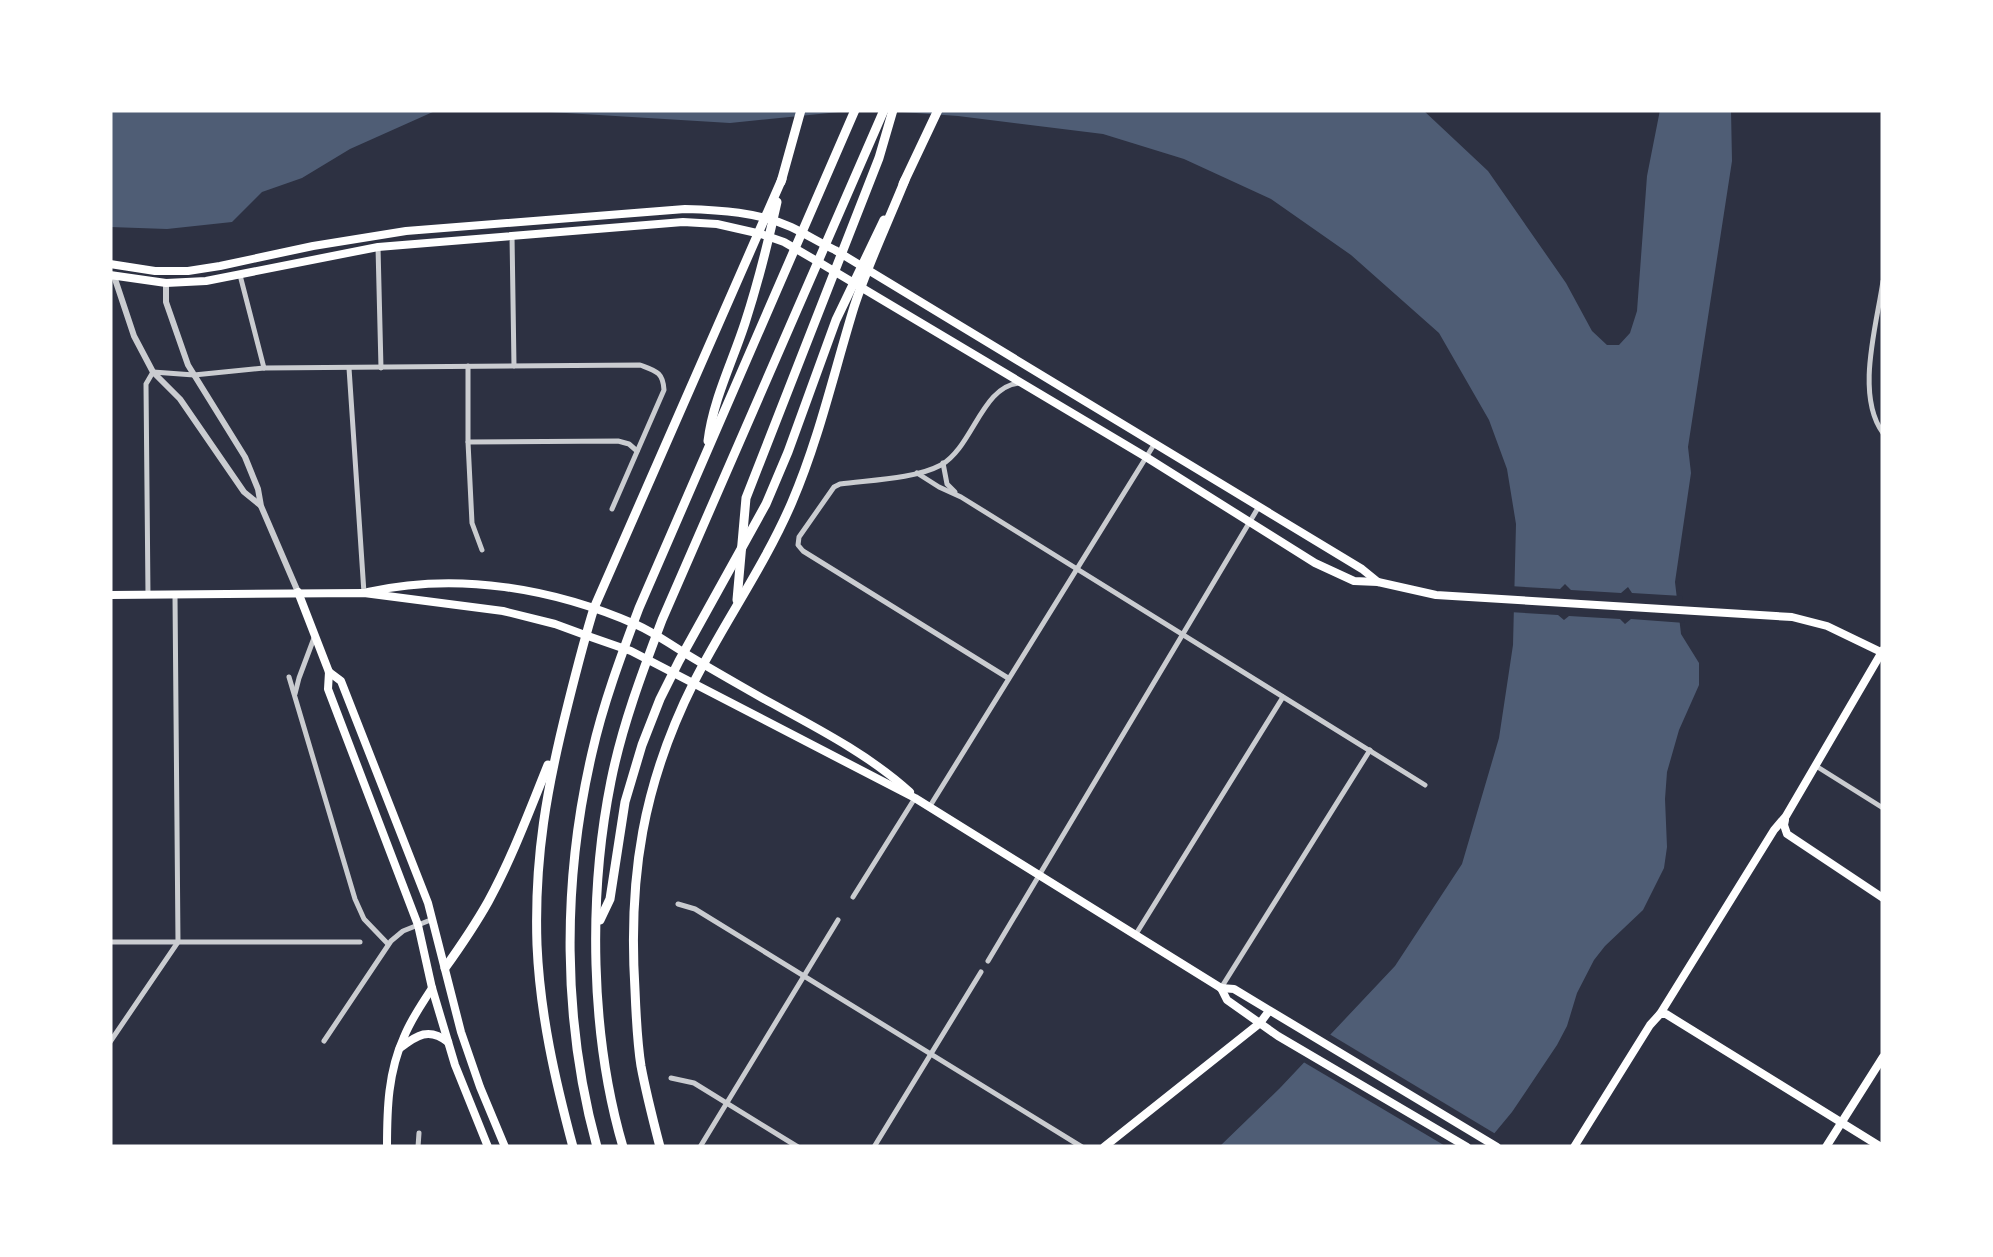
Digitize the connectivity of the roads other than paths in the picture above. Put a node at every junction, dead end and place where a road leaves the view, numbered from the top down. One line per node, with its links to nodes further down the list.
1 (800, 110): 6 (highway)
2 (854, 110): 26 (highway)
3 (884, 110): 72 (highway)
4 (894, 110): 45 (highway)
5 (938, 110): 14 (highway)
6 (782, 179): 26 (highway); 44 (highway)
7 (512, 236): 8 (main road); 16 (street); 22 (main road)
8 (378, 248): 10 (main road); 19 (street)
9 (110, 264): 25 (main road)
10 (240, 275): 13 (main road); 17 (street)
11 (112, 276): 13 (main road); 20 (street)
12 (1883, 281): 23 (street)
13 (166, 283): 21 (street)
14 (851, 300): 45 (highway); 72 (highway)
15 (468, 366): 16 (street); 19 (street); 24 (street)
16 (514, 366): 27 (street)
17 (264, 368): 18 (street); 21 (street)
18 (349, 368): 19 (street); 40 (street)
19 (382, 368)
20 (153, 372): 21 (street); 32 (street); 43 (street)
21 (194, 375): 32 (street)
22 (1021, 383): 28 (main road); 29 (street)
23 (1883, 433)
24 (468, 442): 27 (street); 36 (street)
25 (1155, 443): 28 (street); 33 (main road)
26 (707, 449): 103 (highway)
27 (637, 451): 34 (street)
28 (1146, 457): 35 (main road); 37 (street)
29 (943, 464): 30 (street); 31 (street)
30 (917, 473): 31 (street); 53 (street)
31 (961, 498): 37 (street)
32 (262, 506): 39 (street)
33 (1258, 508): 35 (street); 38 (main road)
34 (612, 510)
35 (1249, 522): 38 (main road); 47 (street)
36 (482, 550)
37 (1076, 569): 47 (street); 53 (street)
38 (1378, 582): 49 (main road)
39 (298, 592): 40 (main road); 41 (main road); 48 (main road)
40 (364, 593): 44 (main road); 46 (main road)
41 (175, 594): 43 (main road); 75 (street)
42 (110, 595): 43 (main road)
43 (148, 595)
44 (594, 608): 46 (highway); 50 (main road)
45 (733, 612): 50 (highway)
46 (585, 634): 54 (main road); 58 (highway)
47 (1182, 634): 55 (street); 65 (street)
48 (315, 636): 51 (main road); 56 (street)
49 (1882, 652): 59 (main road)
50 (704, 664): 54 (highway); 61 (main road)
51 (329, 672): 69 (main road); 71 (main road)
52 (289, 677): 56 (street)
53 (1008, 678): 62 (street)
54 (693, 684): 61 (main road); 105 (highway)
55 (1284, 697): 57 (street); 73 (street)
56 (295, 698): 77 (street)
57 (1370, 750): 60 (street); 83 (street)
58 (555, 755): 79 (highway); 102 (highway)
59 (1816, 766): 63 (street); 64 (main road)
60 (1426, 785)
61 (916, 798): 62 (main road); 66 (street)
62 (929, 806): 65 (main road)
63 (1883, 808)
64 (1786, 816): 67 (main road); 85 (main road)
65 (1039, 874): 73 (main road); 78 (street)
66 (852, 897)
67 (1883, 898)
68 (678, 904): 81 (street)
69 (433, 919): 71 (street); 79 (main road)
70 (838, 920): 81 (street)
71 (418, 924): 77 (street); 82 (main road)
72 (597, 926): 104 (highway)
73 (1136, 934): 83 (main road)
74 (110, 942): 75 (street)
75 (178, 942): 76 (street); 87 (street)
76 (360, 942)
77 (388, 944): 88 (street)
78 (988, 960)
79 (445, 968): 82 (street); 101 (main road)
80 (981, 972): 92 (street)
81 (804, 976): 92 (street); 95 (street)
82 (432, 988): 90 (main road); 91 (main road)
83 (1221, 988): 84 (main road); 86 (main road)
84 (1269, 1010): 86 (main road); 112 (main road)
85 (1660, 1014): 96 (main road); 113 (main road)
86 (1260, 1023): 110 (main road); 111 (main road)
87 (113, 1032): 89 (street)
88 (324, 1041)
89 (110, 1042)
90 (449, 1043): 91 (main road); 100 (main road)
91 (400, 1048): 98 (main road)
92 (931, 1054): 108 (street); 109 (street)
93 (1883, 1057): 96 (main road)
94 (672, 1078): 95 (street)
95 (727, 1103): 106 (street); 107 (street)
96 (1841, 1123): 114 (main road); 115 (main road)
97 (419, 1132): 99 (street)
98 (387, 1147)
99 (418, 1147)
100 (488, 1147)
101 (506, 1147)
102 (573, 1147)
103 (597, 1147)
104 (623, 1147)
105 (660, 1147)
106 (700, 1147)
107 (798, 1147)
108 (874, 1147)
109 (1082, 1147)
110 (1104, 1147)
111 (1467, 1147)
112 (1497, 1147)
113 (1574, 1147)
114 (1826, 1147)
115 (1881, 1147)

